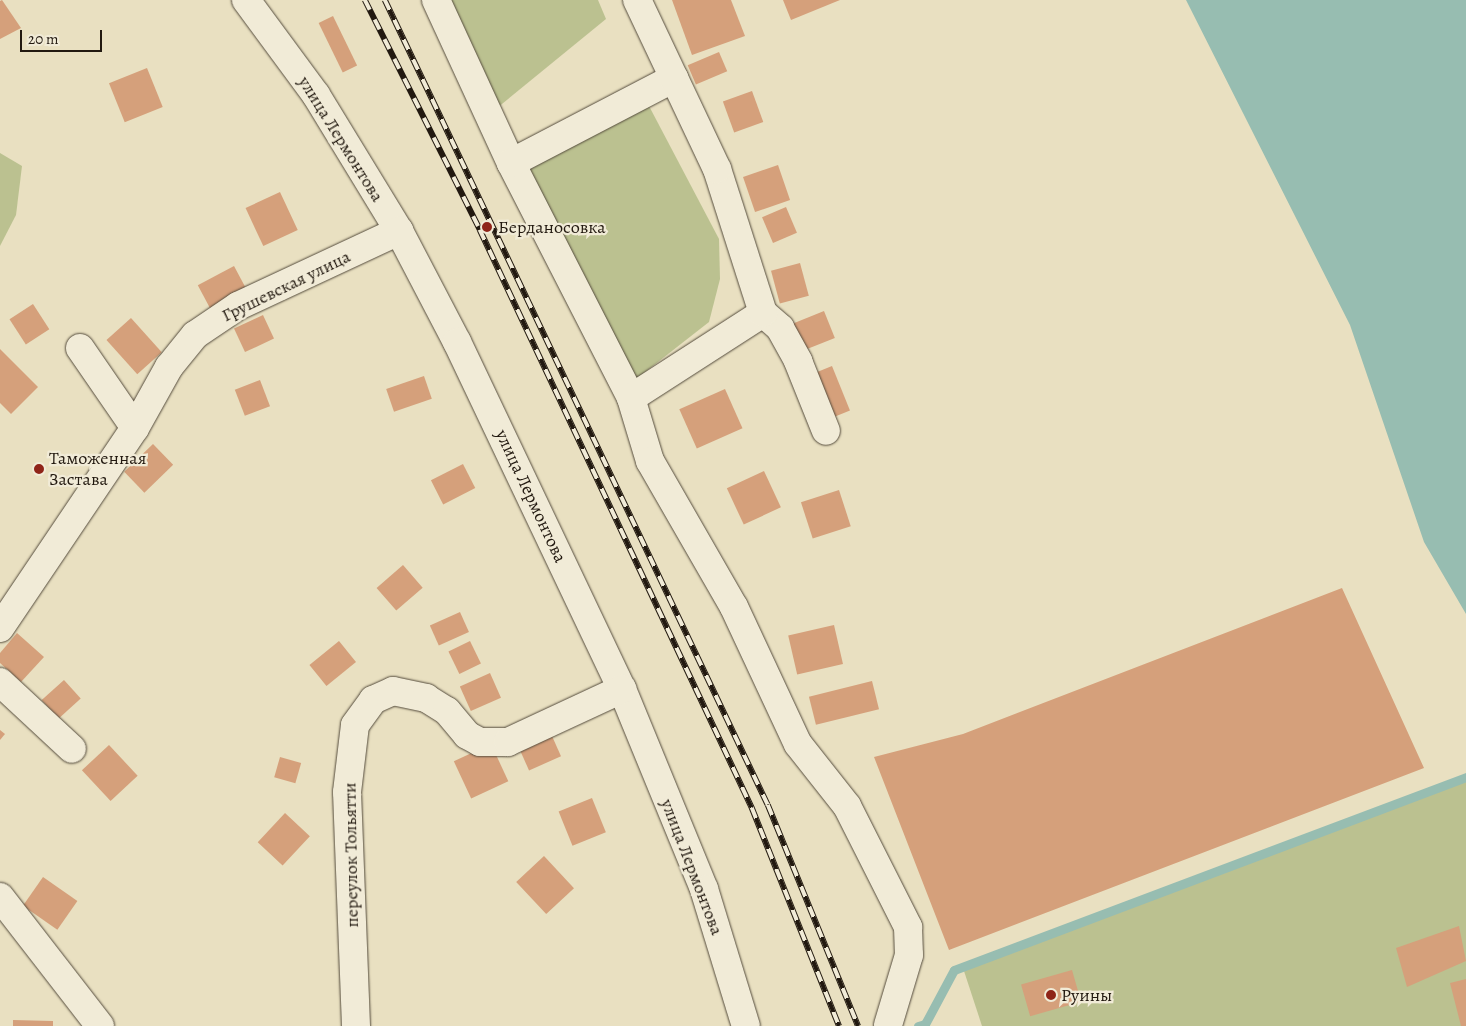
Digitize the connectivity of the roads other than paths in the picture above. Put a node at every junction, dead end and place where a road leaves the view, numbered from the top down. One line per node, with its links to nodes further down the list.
1 (246, 0): 6 (street, улица Лермонтова)
2 (436, 0): 5 (street)
3 (638, 0): 4 (street)
4 (674, 78): 5 (street); 7 (street)
5 (511, 163): 9 (street)
6 (399, 231): 10 (street, Грушевская улица); 14 (street, улица Лермонтова)
7 (764, 313): 9 (street); 11 (street)
8 (80, 348): 10 (street)
9 (631, 398): 17 (street)
10 (135, 428): 12 (street, Грушевская улица)
11 (826, 431)
12 (0, 628)
13 (0, 682): 15 (street)
14 (622, 689): 19 (street, переулок Тольятти); 20 (street, улица Лермонтова)
15 (72, 749)
16 (0, 897): 18 (street)
17 (888, 1025)
18 (100, 1026)
19 (356, 1026)
20 (746, 1026)

